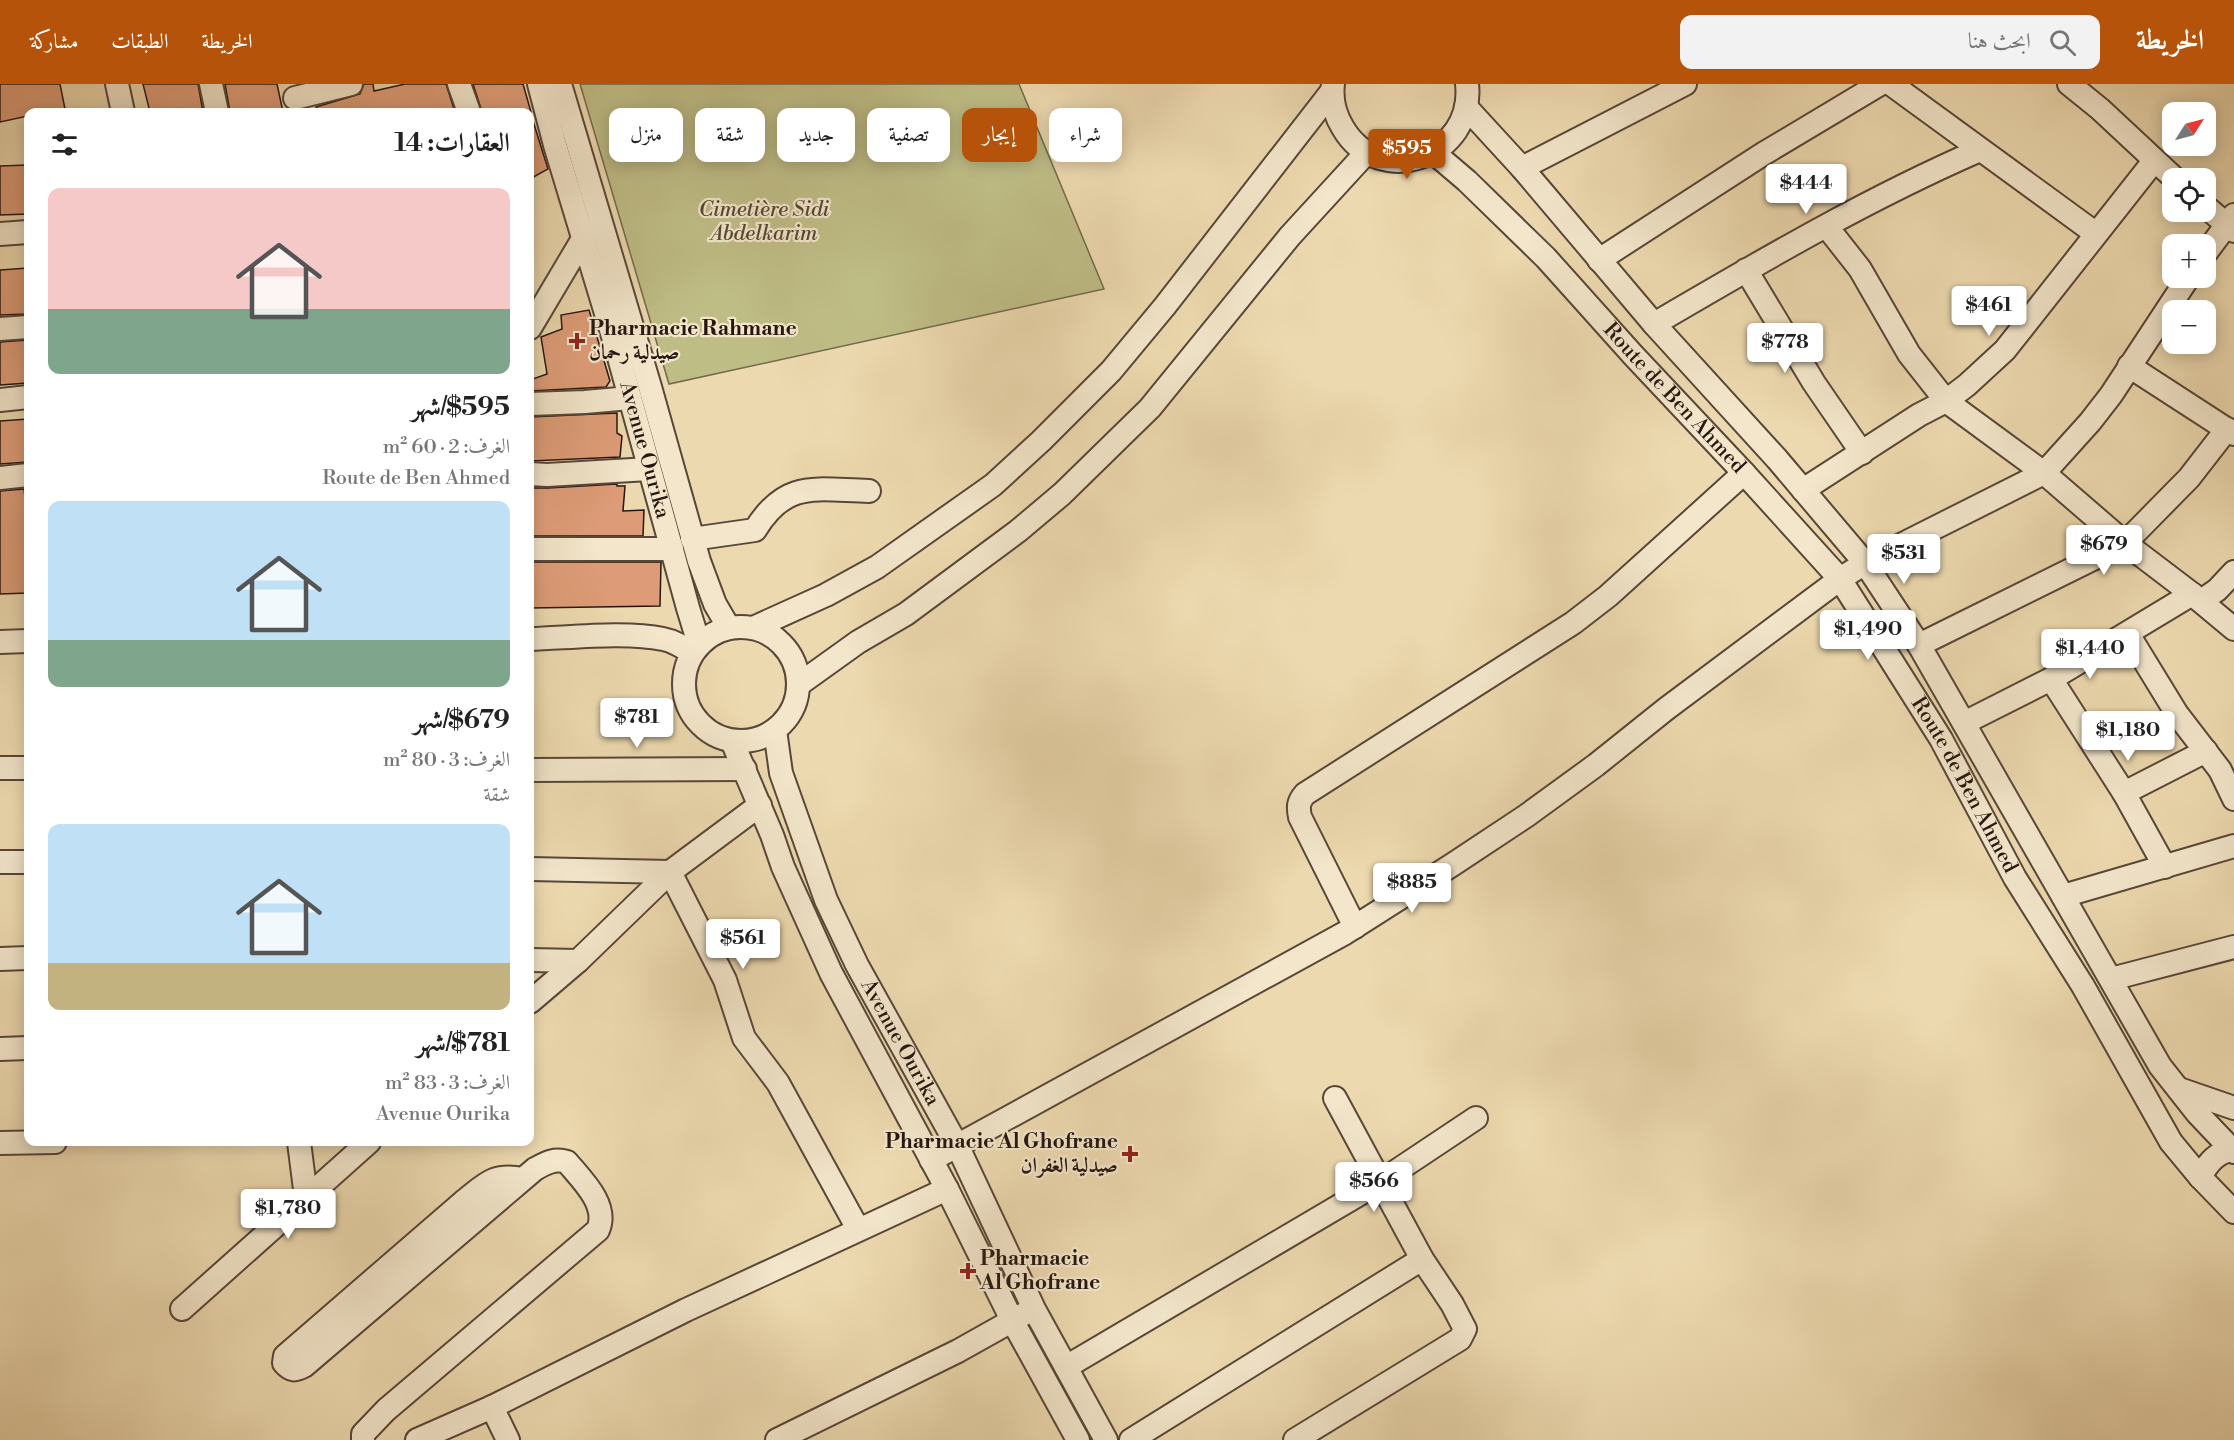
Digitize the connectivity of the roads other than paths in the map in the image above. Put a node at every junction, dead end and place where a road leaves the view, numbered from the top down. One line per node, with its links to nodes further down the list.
1 (117, 84): 15 (street)
2 (211, 84): 16 (street)
3 (351, 84): 13 (street)
4 (459, 84): 17 (street)
5 (539, 84): 31 (street, Avenue Ourika)
6 (560, 84): 24 (street, Avenue Ourika)
7 (1467, 84): 14 (street)
8 (1685, 84): 22 (street)
9 (1880, 84): 33 (street)
10 (1891, 84): 18 (street)
11 (2069, 84): 21 (street)
12 (1333, 88): 19 (street); 65 (street)
13 (295, 98)
14 (1467, 107): 20 (street); 22 (street, Route de Ben Ahmed)
15 (122, 108)
16 (216, 108)
17 (468, 108)
18 (1980, 150): 27 (street); 29 (street)
19 (1367, 152): 20 (street); 74 (street)
20 (1433, 152): 49 (street, Route de Ben Ahmed)
21 (2154, 161): 23 (street); 29 (street)
22 (1522, 168): 33 (street, Route de Ben Ahmed)
23 (2162, 168)
24 (598, 210): 31 (street); 56 (street, Avenue Ourika)
25 (2216, 213): 26 (street)
26 (2232, 223): 32 (street)
27 (1827, 226): 34 (street); 44 (street)
28 (24, 232): 30 (street)
29 (2095, 233): 44 (street)
30 (0, 234)
31 (583, 240): 36 (street); 42 (street, Avenue Ourika)
32 (2216, 241)
33 (1599, 260): 37 (street, Route de Ben Ahmed)
34 (1746, 270): 37 (street); 47 (street)
35 (2181, 288): 40 (street)
36 (534, 310)
37 (1654, 324): 54 (street, Route de Ben Ahmed)
38 (24, 327): 39 (street)
39 (0, 329)
40 (2129, 366): 46 (street); 50 (street)
41 (24, 397): 43 (street)
42 (630, 398): 45 (street); 48 (street, Avenue Ourika)
43 (0, 400)
44 (1946, 401): 47 (street); 50 (street)
45 (534, 404)
46 (2230, 432): 57 (street)
47 (1862, 453): 54 (street)
48 (650, 469): 51 (street); 59 (street, Avenue Ourika)
49 (1744, 473): 62 (street, Route de Ben Ahmed); 94 (street)
50 (2044, 473): 57 (street); 60 (street)
51 (534, 474)
52 (24, 475): 53 (street)
53 (0, 478)
54 (1803, 490): 60 (street, Route de Ben Ahmed)
55 (869, 491): 56 (street)
56 (692, 539): 64 (street, Avenue Ourika)
57 (2125, 543): 63 (street); 71 (street)
58 (534, 549): 59 (street)
59 (672, 549): 72 (street, Avenue Ourika)
60 (1865, 563): 62 (street); 71 (street, Route de Ben Ahmed)
61 (2234, 572): 63 (street)
62 (1840, 579): 94 (street); 115 (street, Route de Ben Ahmed)
63 (2197, 598): 66 (street); 67 (street)
64 (729, 628): 65 (street); 72 (street)
65 (753, 628): 74 (street)
66 (2234, 629)
67 (2128, 634): 73 (street); 78 (street)
68 (534, 639): 72 (street)
69 (24, 641): 70 (street)
70 (0, 642)
71 (1919, 645): 75 (street, Route de Ben Ahmed)
72 (696, 649): 77 (street)
73 (2051, 679): 75 (street); 84 (street)
74 (798, 685): 76 (street)
75 (1964, 723): 93 (street, Route de Ben Ahmed)
76 (775, 730): 77 (street); 112 (street, Avenue Ourika)
77 (732, 741): 82 (street, Avenue Ourika)
78 (2206, 751): 79 (street); 84 (street)
79 (2227, 767): 85 (street)
80 (0, 768): 81 (street)
81 (24, 768)
82 (745, 769): 83 (street); 86 (street, Avenue Ourika)
83 (534, 770)
84 (2124, 793): 90 (street)
85 (2234, 799)
86 (760, 805): 92 (street); 114 (street, Avenue Ourika)
87 (2234, 846): 90 (street)
88 (0, 862): 89 (street)
89 (24, 862)
90 (2165, 867): 93 (street)
91 (534, 869): 92 (street)
92 (670, 872): 99 (street); 121 (street)
93 (2063, 896): 100 (street, Route de Ben Ahmed)
94 (1354, 927): 112 (street)
95 (2234, 947): 100 (street)
96 (24, 958): 97 (street)
97 (0, 959)
98 (534, 960): 99 (street)
99 (578, 961): 101 (street)
100 (2111, 979): 104 (street, Route de Ben Ahmed)
101 (534, 999)
102 (24, 1048): 103 (street)
103 (0, 1049)
104 (2177, 1089): 106 (street); 113 (street, Route de Ben Ahmed)
105 (1335, 1098): 117 (street)
106 (2234, 1108)
107 (1476, 1118): 117 (street)
108 (0, 1143): 109 (street)
109 (24, 1143)
110 (300, 1146): 119 (street)
111 (364, 1146): 119 (street)
112 (958, 1147): 114 (street); 124 (street, Avenue Ourika)
113 (2233, 1151): 115 (street)
114 (931, 1161): 118 (street, Avenue Ourika)
115 (2200, 1177): 120 (street, Route de Ben Ahmed)
116 (523, 1179): 116 (street); 128 (street)
117 (1380, 1182): 122 (street); 126 (street)
118 (947, 1189): 121 (street); 125 (street, Avenue Ourika)
119 (306, 1197): 123 (street)
120 (2234, 1212)
121 (858, 1229): 127 (street)
122 (1422, 1259): 134 (street); 135 (street)
123 (182, 1309)
124 (1034, 1309): 125 (street); 126 (street, Avenue Ourika)
125 (1012, 1320): 131 (street); 132 (street, Avenue Ourika)
126 (1066, 1367): 133 (street, Avenue Ourika)
127 (492, 1407): 129 (street); 130 (street)
128 (363, 1440)
129 (417, 1440)
130 (508, 1440)
131 (777, 1440)
132 (1078, 1440)
133 (1106, 1440)
134 (1131, 1440)
135 (1295, 1440)

